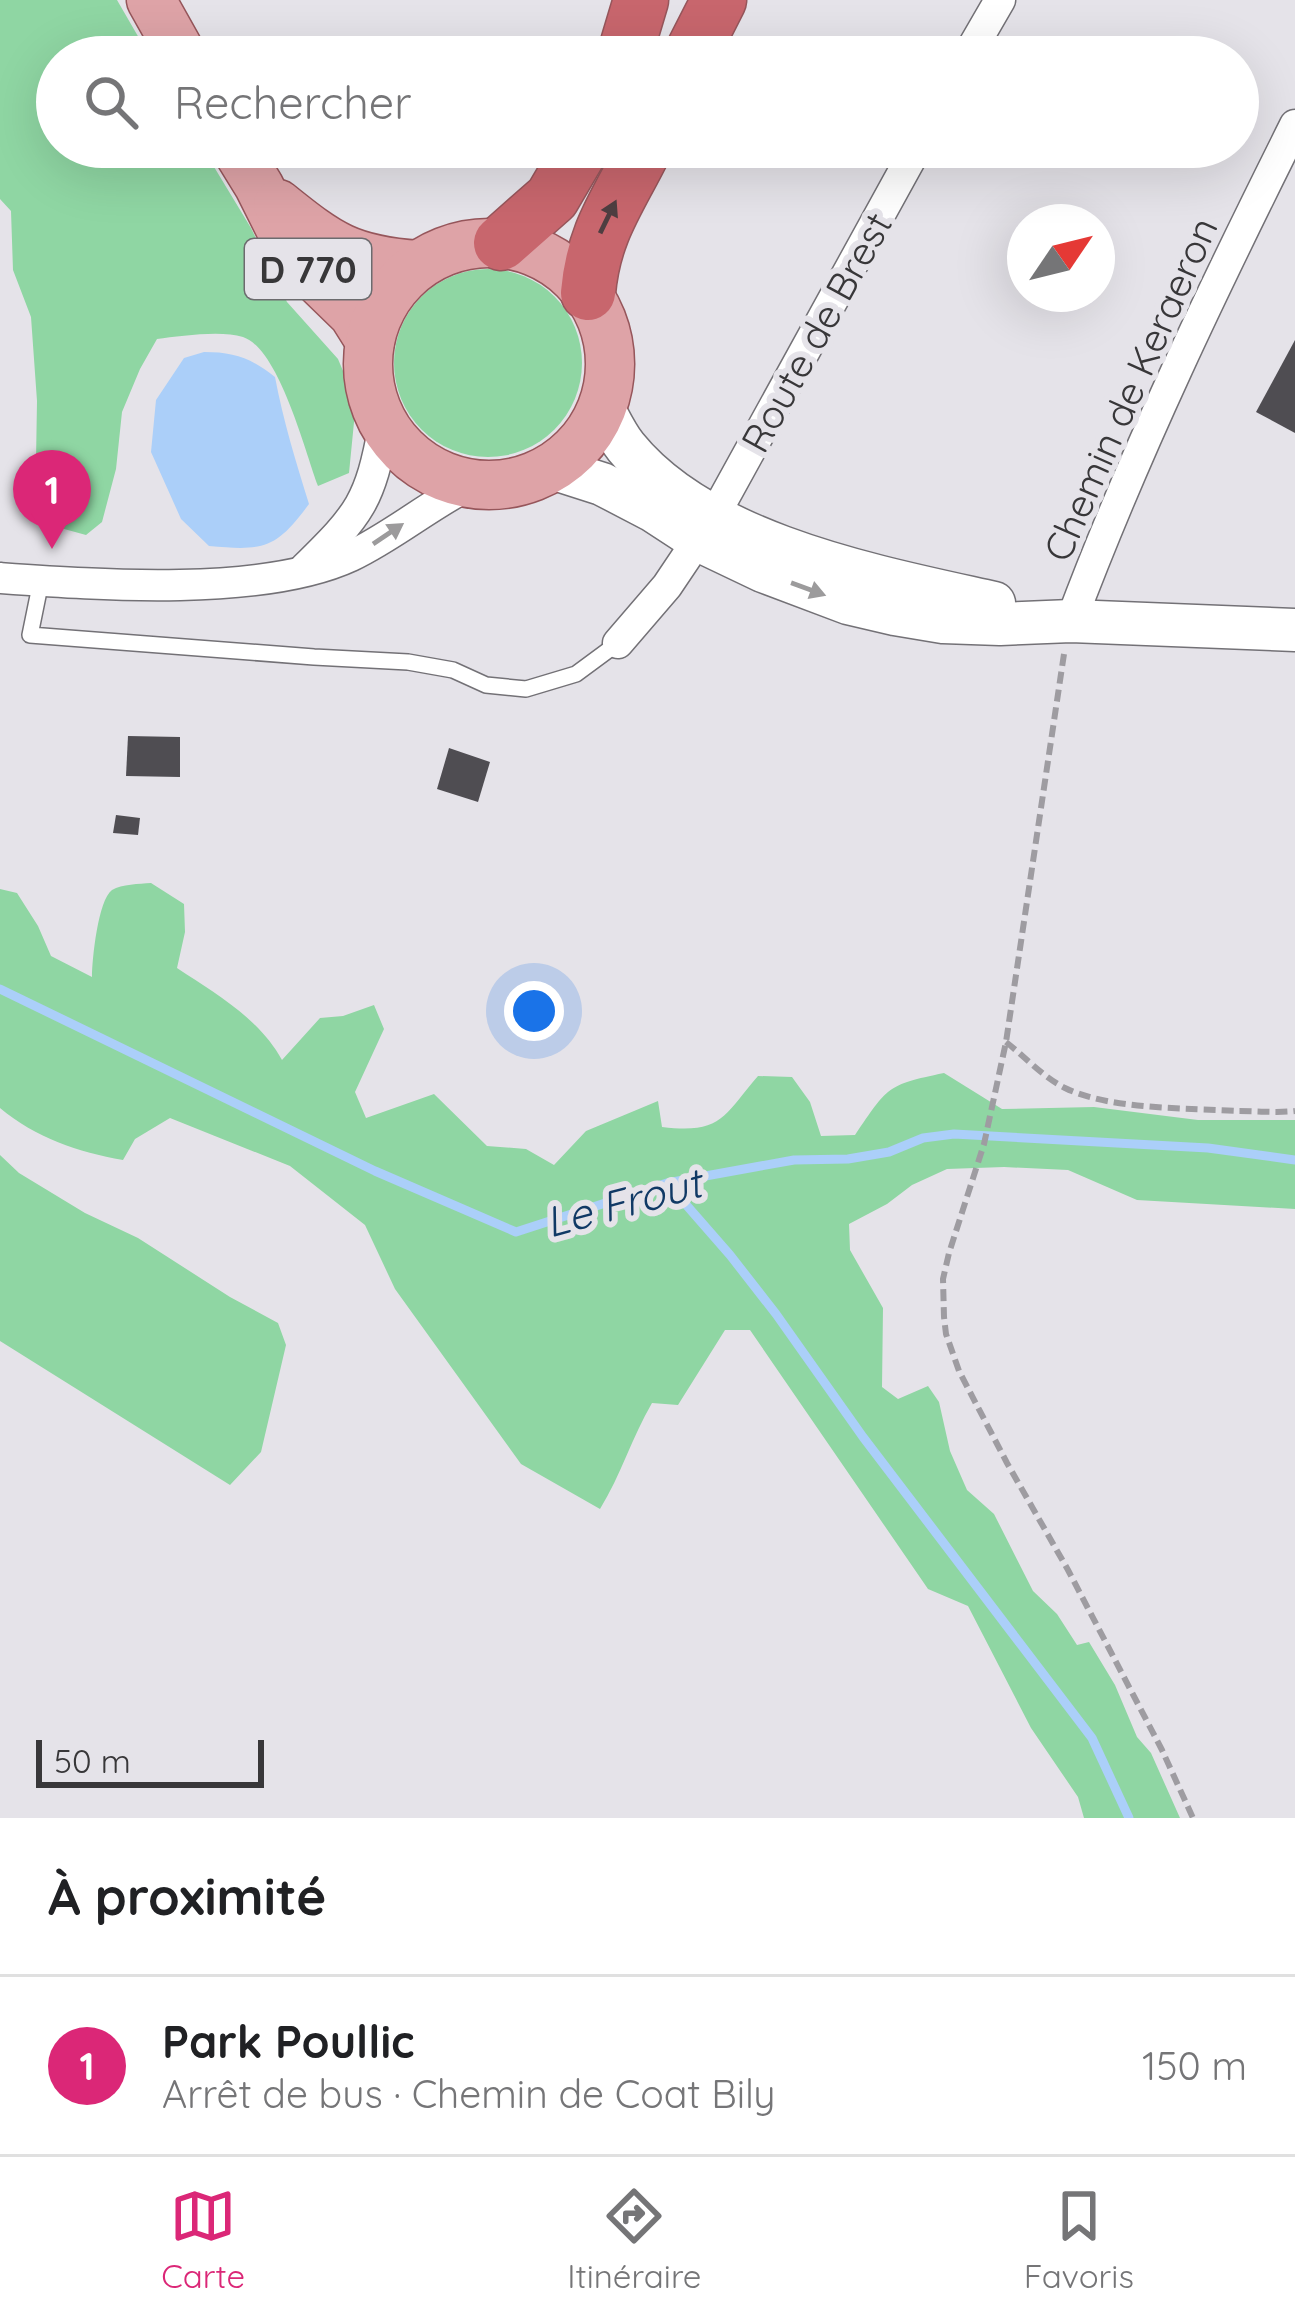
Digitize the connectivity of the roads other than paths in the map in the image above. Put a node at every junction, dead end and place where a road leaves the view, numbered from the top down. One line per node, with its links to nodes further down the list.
1 (151, 0): 5 (main road)
2 (641, 0): 6 (highway)
3 (719, 0): 7 (highway)
4 (1000, 0): 8 (street)
5 (171, 36)
6 (630, 36)
7 (701, 36)
8 (979, 36)
9 (1295, 125): 27 (street, Chemin de Keraeron)
10 (248, 168): 16 (main road, D 770)
11 (248, 168): 18 (main road, D 770)
12 (569, 168): 15 (highway)
13 (634, 168): 17 (highway, one-way to 13)
14 (905, 168): 23 (street, Route de Brest)
15 (501, 243): 16 (main road); 17 (main road)
16 (418, 265): 18 (main road)
17 (588, 293): 19 (main road)
18 (370, 341): 20 (main road)
19 (603, 408): 21 (main road); 23 (main road)
20 (384, 425): 22 (main road); 24 (street)
21 (552, 468): 22 (main road); 23 (main road)
22 (471, 484): 24 (street, one-way to 22)
23 (706, 528): 27 (main road); 29 (street, Route de Brest)
24 (301, 572): 26 (street)
25 (0, 578): 26 (street)
26 (41, 581): 29 (lane)
27 (1071, 621): 28 (main road)
28 (1295, 629)
29 (618, 643)

